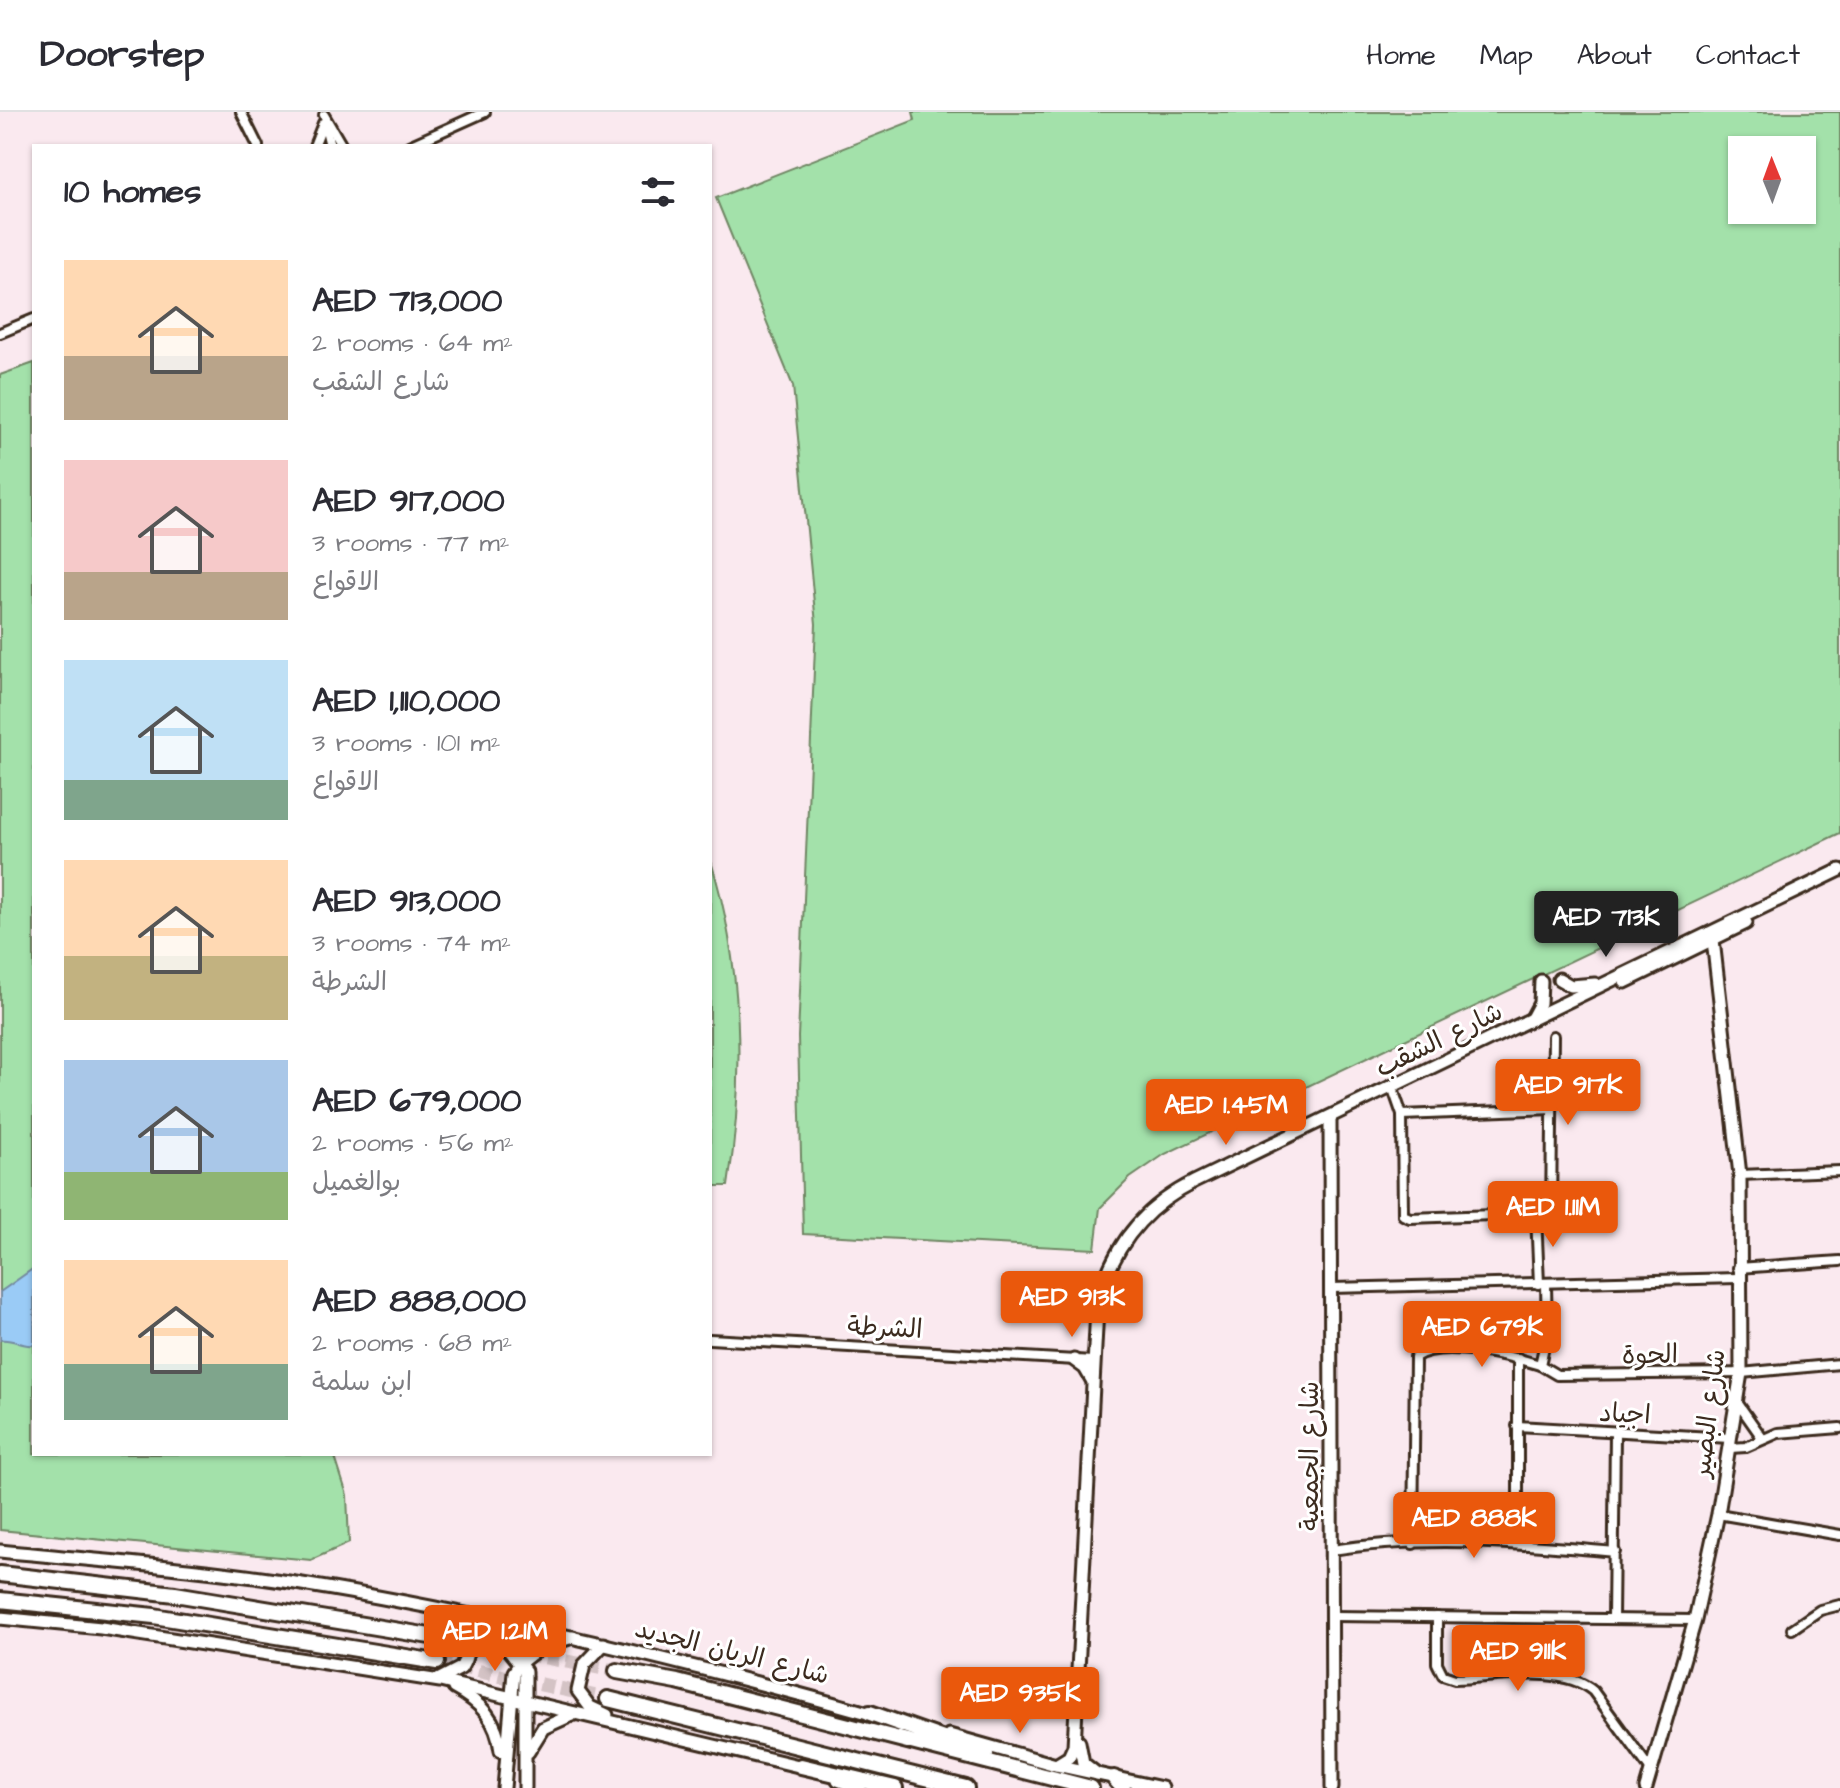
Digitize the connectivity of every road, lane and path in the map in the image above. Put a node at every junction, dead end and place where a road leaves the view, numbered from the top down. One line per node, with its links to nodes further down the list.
1 (241, 112): 4 (street)
2 (485, 112): 8 (street)
3 (323, 113): 5 (street); 6 (street); 7 (street)
4 (257, 144)
5 (315, 144)
6 (327, 144)
7 (341, 144)
8 (413, 144)
9 (32, 320): 10 (street)
10 (0, 333)
11 (1840, 870): 14 (street, شارع الشقب)
12 (1840, 878): 13 (street, شارع الشقب)
13 (1713, 940): 19 (street, شارع الشقب); 25 (street, شارع البصير)
14 (1647, 962): 15 (street); 17 (street, شارع الشقب)
15 (1559, 979)
16 (1541, 981): 17 (street)
17 (1531, 1019): 22 (street, شارع الشقب)
18 (1553, 1036): 20 (street)
19 (1394, 1092): 21 (street); 22 (street, شارع الشقب)
20 (1552, 1109): 21 (street); 26 (street)
21 (1402, 1115): 26 (street)
22 (1330, 1120): 23 (street, شارع الشقب); 30 (street, شارع الجمعية)
23 (1282, 1143): 31 (street, شارع الشقب); 46 (street, شارع الشقب)
24 (1840, 1171): 25 (street)
25 (1740, 1175): 28 (street, شارع البصير)
26 (1536, 1214): 29 (street)
27 (1840, 1261): 28 (street)
28 (1738, 1273): 29 (street); 38 (street, شارع البصير)
29 (1542, 1284): 30 (street); 37 (street)
30 (1331, 1288): 51 (street, شارع الجمعية)
31 (1094, 1338): 33 (street); 34 (street, شارع الشقب)
32 (712, 1339): 33 (street, الشرطة)
33 (1074, 1358): 34 (street, الشرطة); 39 (street)
34 (1094, 1358): 39 (street, شارع الشقب)
35 (1518, 1358): 37 (street); 41 (street); 49 (street)
36 (1840, 1364): 38 (street, الحوة)
37 (1540, 1365): 38 (street, الحوة)
38 (1741, 1373): 40 (street, شارع البصير)
39 (1092, 1380): 46 (street, شارع الشقب)
40 (1736, 1402): 44 (street); 45 (street, شارع البصير)
41 (1517, 1426): 43 (street, اجياد); 50 (street)
42 (1840, 1428): 44 (street, اجياد)
43 (1615, 1434): 45 (street, اجياد); 53 (street)
44 (1763, 1439): 45 (street, اجياد)
45 (1730, 1443): 47 (street, شارع البصير)
46 (1092, 1457): 65 (street, شارع الشقب)
47 (1718, 1514): 48 (street); 63 (street, شارع البصير)
48 (1840, 1535)
49 (1413, 1544): 50 (street); 51 (street)
50 (1518, 1544): 53 (street)
51 (1332, 1550): 59 (street, شارع الجمعية)
52 (0, 1551): 57 (street, شارع الريان الجديد)
53 (1615, 1552): 62 (street)
54 (0, 1574): 67 (highway)
55 (0, 1600): 69 (highway)
56 (1840, 1605): 64 (street)
57 (442, 1610): 58 (street, شارع الريان الجديد); 72 (street)
58 (470, 1615): 66 (street, شارع الريان الجديد); 70 (street)
59 (1333, 1616): 60 (street); 92 (street, شارع الجمعية)
60 (1437, 1617): 62 (street); 83 (street)
61 (0, 1618): 72 (street)
62 (1613, 1619): 63 (street)
63 (1695, 1620): 83 (street, شارع البصير)
64 (1792, 1629)
65 (1082, 1634): 80 (street, شارع الشقب); 84 (street, شارع الشقب)
66 (574, 1637): 68 (street, شارع الريان الجديد); 70 (street)
67 (442, 1638)
68 (604, 1644): 77 (street, شارع الريان الجديد); 78 (street)
69 (437, 1662)
70 (520, 1662): 73 (street); 75 (street)
71 (617, 1671): 84 (highway, شارع الريان الجديد)
72 (436, 1680): 73 (street); 82 (street)
73 (510, 1697): 75 (street); 82 (street)
74 (608, 1699): 90 (highway)
75 (526, 1701): 76 (street); 79 (street)
76 (579, 1713): 78 (street); 79 (street)
77 (870, 1713): 80 (street, شارع الريان الجديد); 84 (highway)
78 (621, 1723): 81 (street)
79 (526, 1756): 87 (street)
80 (1056, 1765): 84 (street, شارع الريان الجديد)
81 (801, 1766): 88 (street); 89 (highway)
82 (504, 1767): 86 (street)
83 (1650, 1769): 93 (street, شارع البصير)
84 (1091, 1783): 85 (street, شارع الريان الجديد)
85 (1118, 1783): 91 (street, شارع الريان الجديد)
86 (504, 1788)
87 (525, 1788)
88 (860, 1788)
89 (895, 1788)
90 (966, 1788)
91 (1162, 1788)
92 (1332, 1788)
93 (1646, 1788)

